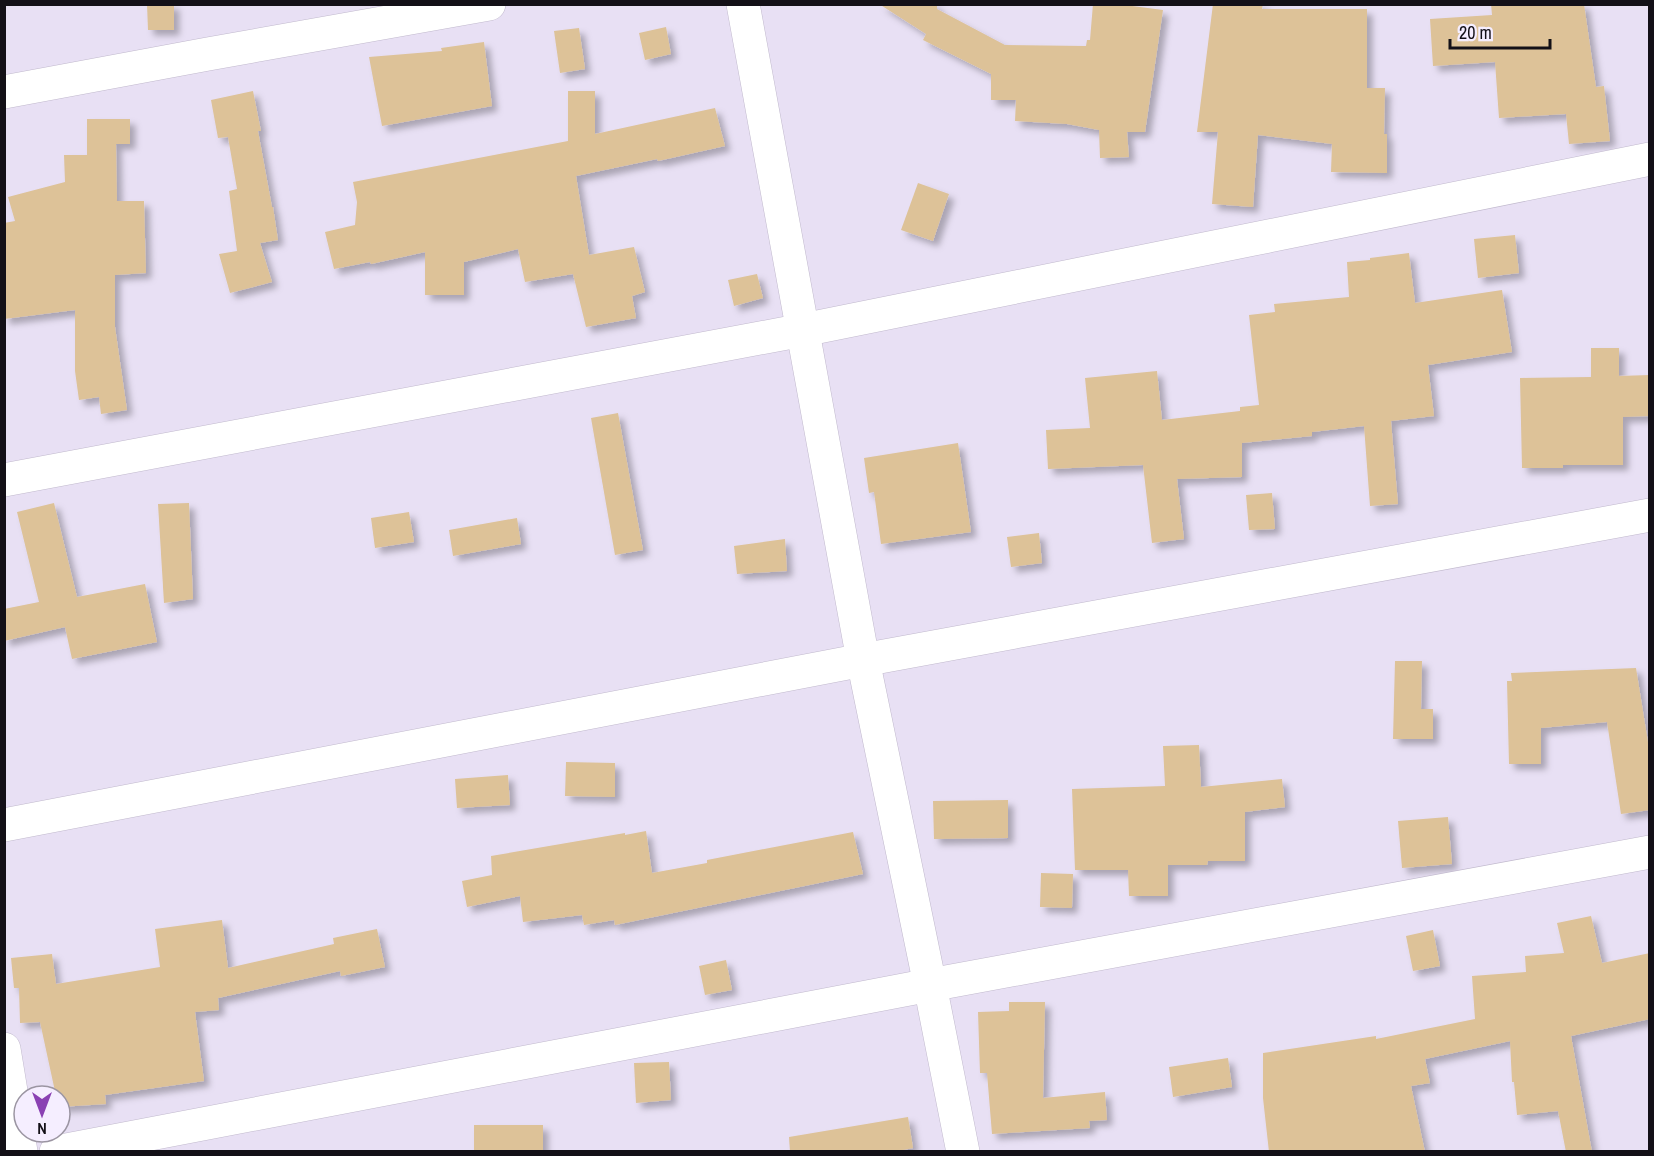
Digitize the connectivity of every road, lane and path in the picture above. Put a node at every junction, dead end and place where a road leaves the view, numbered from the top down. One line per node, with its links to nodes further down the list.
1 (489, 4): 3 (street)
2 (743, 4): 5 (street)
3 (4, 92)
4 (1650, 159): 5 (street)
5 (803, 330): 6 (street); 8 (street)
6 (4, 480)
7 (1650, 515): 8 (street)
8 (863, 660): 9 (street); 11 (street)
9 (4, 825)
10 (1650, 852): 11 (street)
11 (930, 985): 14 (street); 15 (street)
12 (4, 1049): 13 (street)
13 (21, 1152)
14 (56, 1152)
15 (963, 1152)

